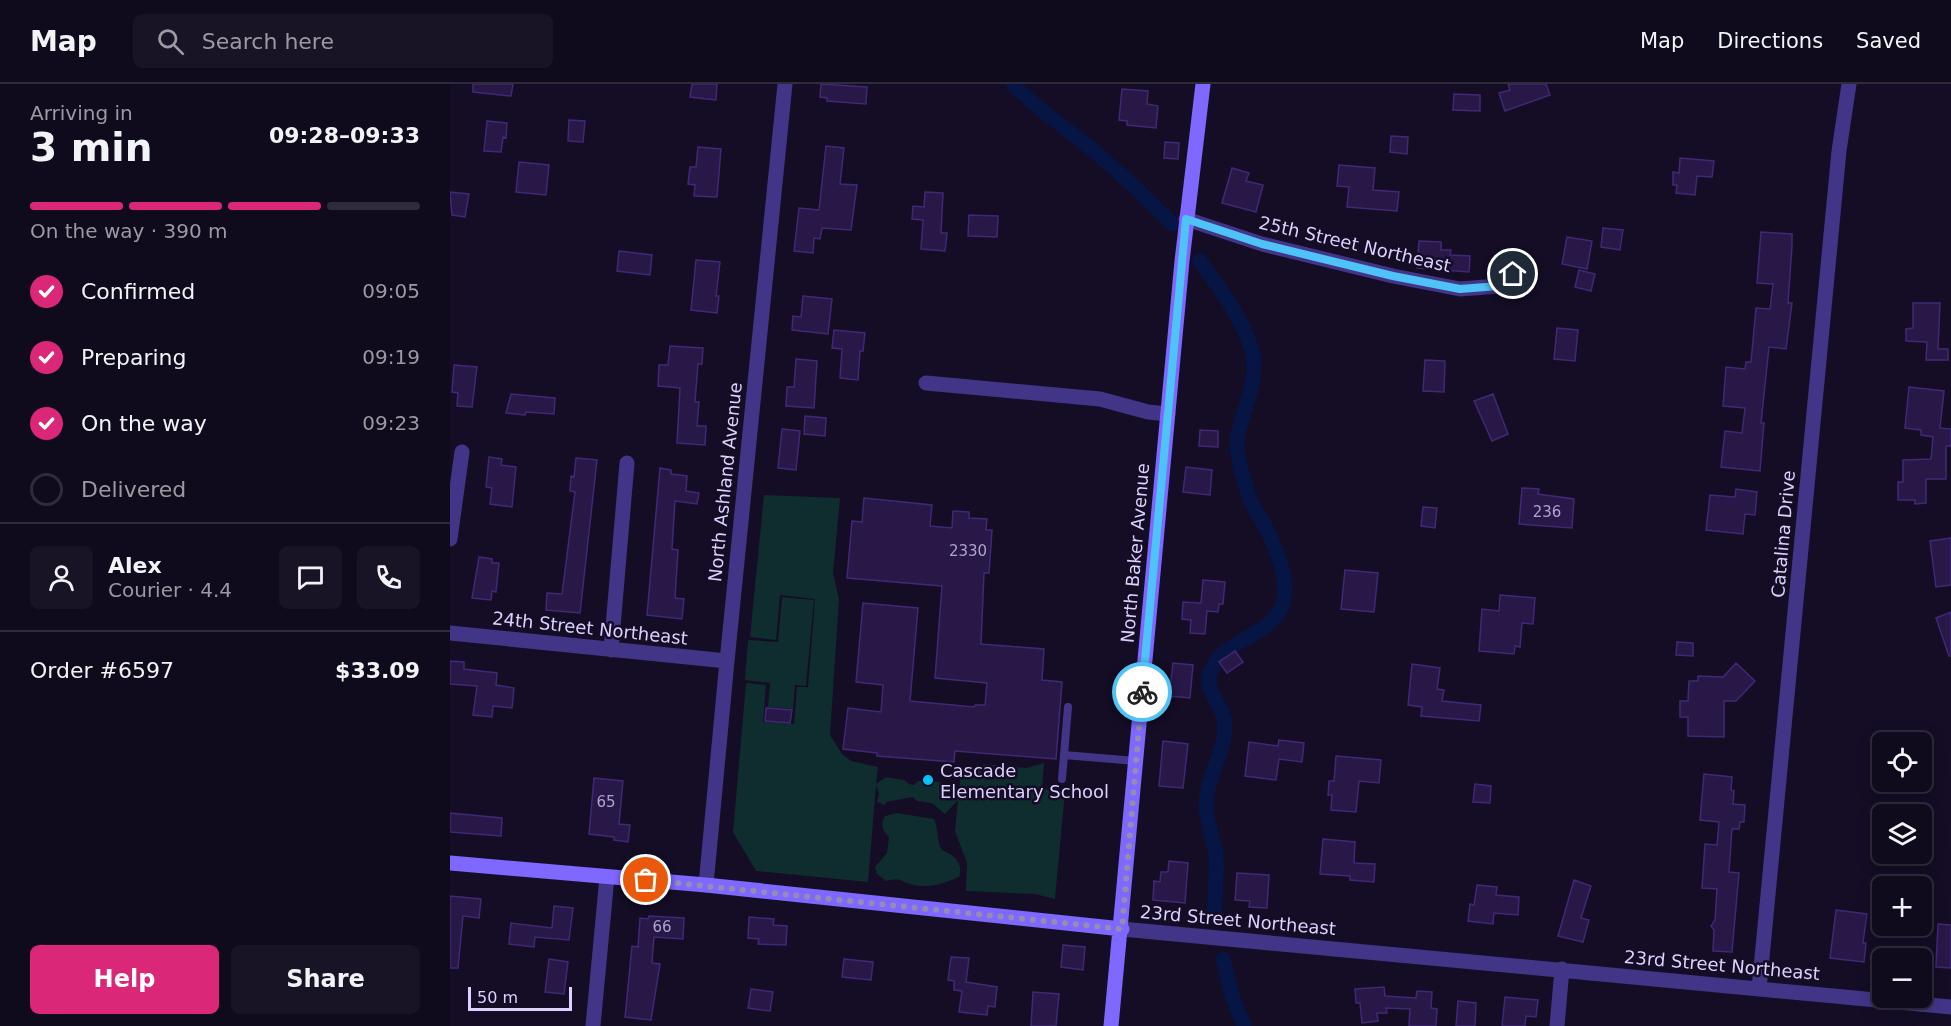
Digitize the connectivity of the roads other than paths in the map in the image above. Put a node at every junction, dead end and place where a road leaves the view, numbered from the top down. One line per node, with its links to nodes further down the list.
1 (785, 84): 13 (street, North Ashland Avenue)
2 (1203, 84): 4 (main road, North Baker Avenue)
3 (1849, 84): 23 (street, Catalina Drive)
4 (1186, 219): 5 (street, 25th Street Northeast); 7 (main road, North Baker Avenue)
5 (1513, 274)
6 (927, 383): 7 (street)
7 (1168, 414): 16 (main road, North Baker Avenue)
8 (462, 452): 10 (street)
9 (627, 463): 12 (street)
10 (450, 539)
11 (450, 633): 12 (street, 24th Street Northeast)
12 (611, 650): 13 (street, 24th Street Northeast)
13 (727, 661): 20 (street, North Ashland Avenue)
14 (1068, 707): 15 (lane)
15 (1064, 755): 16 (lane); 17 (lane)
16 (1136, 761): 21 (main road, North Baker Avenue)
17 (1062, 779)
18 (450, 863): 19 (main road, 23rd Street Northeast)
19 (606, 877): 20 (main road, 23rd Street Northeast); 25 (street)
20 (706, 885): 21 (main road, 23rd Street Northeast)
21 (1122, 929): 22 (street, 23rd Street Northeast); 26 (main road, North Baker Avenue)
22 (1562, 969): 23 (street, 23rd Street Northeast); 27 (street)
23 (1759, 989): 24 (street, 23rd Street Northeast)
24 (1951, 1007)
25 (593, 1026)
26 (1112, 1026)
27 (1557, 1026)

